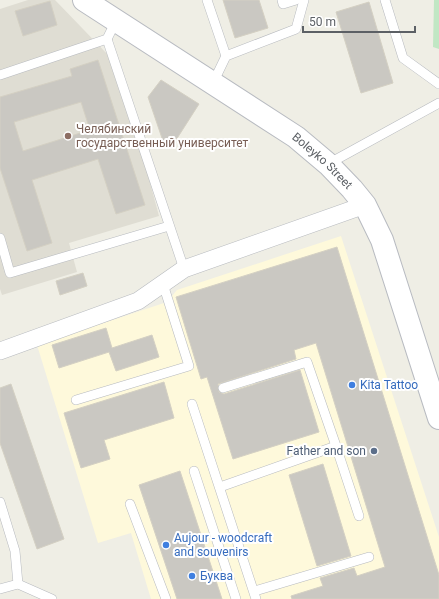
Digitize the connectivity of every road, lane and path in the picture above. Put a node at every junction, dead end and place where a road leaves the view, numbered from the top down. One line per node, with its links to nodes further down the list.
1 (84, 0): 7 (street, Boleyko Street)
2 (207, 0): 8 (lane)
3 (282, 0): 4 (lane)
4 (296, 0)
5 (304, 0): 8 (lane)
6 (385, 0): 11 (lane)
7 (111, 30): 9 (lane); 10 (street, Boleyko Street); 15 (lane)
8 (226, 56): 10 (lane)
9 (0, 75)
10 (213, 83): 13 (street, Boleyko Street)
11 (439, 84)
12 (439, 103): 13 (lane)
13 (328, 164): 14 (street, Boleyko Street)
14 (365, 205): 17 (street); 23 (street, Boleyko Street)
15 (169, 226): 16 (lane); 17 (lane)
16 (0, 238)
17 (184, 269): 18 (street)
18 (163, 284): 19 (street); 21 (lane)
19 (0, 351)
20 (223, 388): 24 (lane)
21 (76, 400)
22 (192, 404): 26 (lane)
23 (439, 418)
24 (336, 446): 26 (lane); 29 (lane)
25 (194, 471): 36 (lane)
26 (220, 486): 33 (lane)
27 (0, 502): 31 (lane)
28 (130, 504): 35 (lane)
29 (359, 516)
30 (369, 557): 33 (lane)
31 (18, 584): 32 (lane); 34 (lane)
32 (0, 589)
33 (256, 595)
34 (52, 599)
35 (166, 599)
36 (236, 599)

